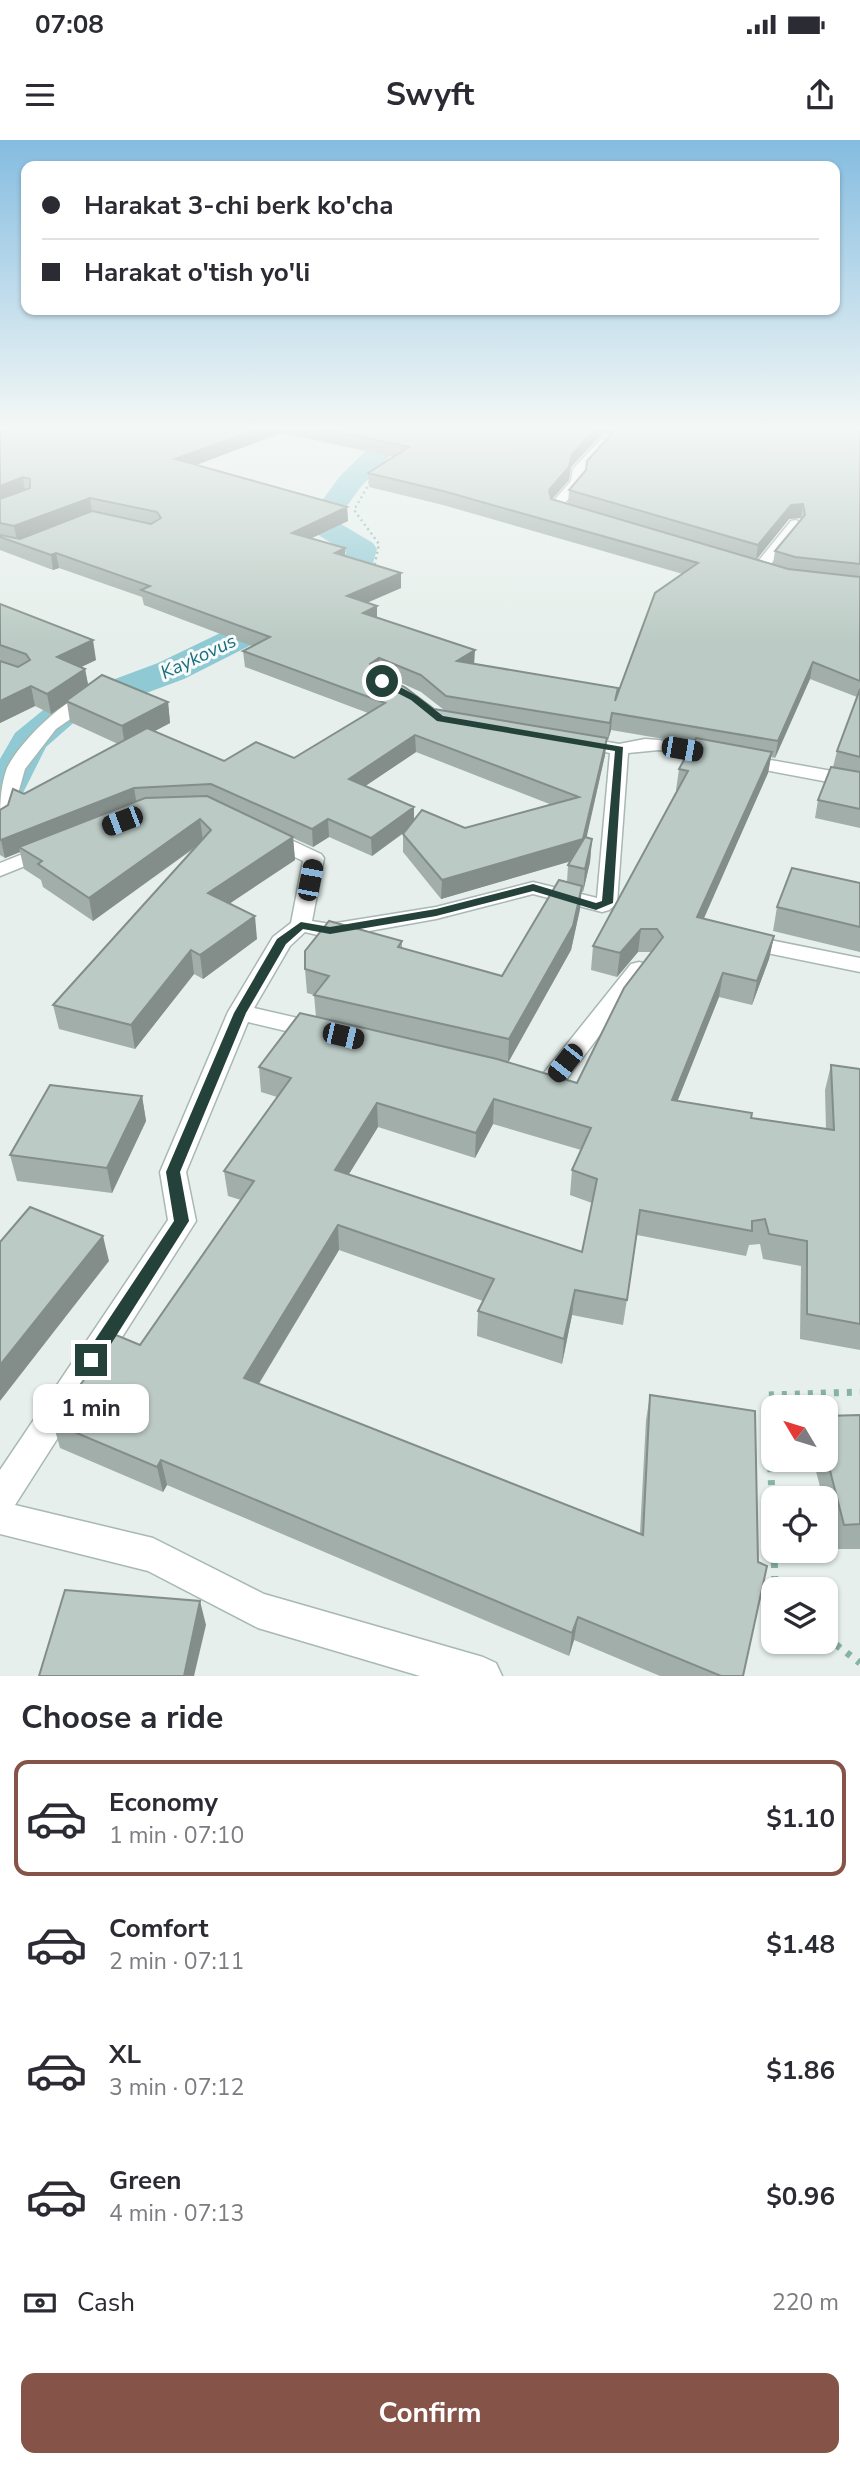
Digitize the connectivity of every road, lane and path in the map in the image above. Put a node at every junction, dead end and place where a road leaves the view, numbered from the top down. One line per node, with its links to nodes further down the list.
1 (359, 501): 6 (path)
2 (560, 501): 3 (street)
3 (580, 514)
4 (796, 524): 5 (street)
5 (759, 568)
6 (373, 577)
7 (95, 694): 11 (street)
8 (564, 739): 9 (street)
9 (620, 749): 10 (street); 15 (street)
10 (860, 782)
11 (0, 822)
12 (254, 830): 15 (street)
13 (63, 844): 14 (street)
14 (0, 870)
15 (301, 925): 19 (street)
16 (730, 940): 18 (street)
17 (646, 960): 21 (street)
18 (860, 965)
19 (240, 1013): 20 (street); 24 (street)
20 (348, 1037)
21 (509, 1075)
22 (860, 1392): 23 (path)
23 (772, 1486)
24 (0, 1499)
25 (0, 1518): 28 (street)
26 (838, 1646): 27 (path)
27 (860, 1663)
28 (483, 1676)

